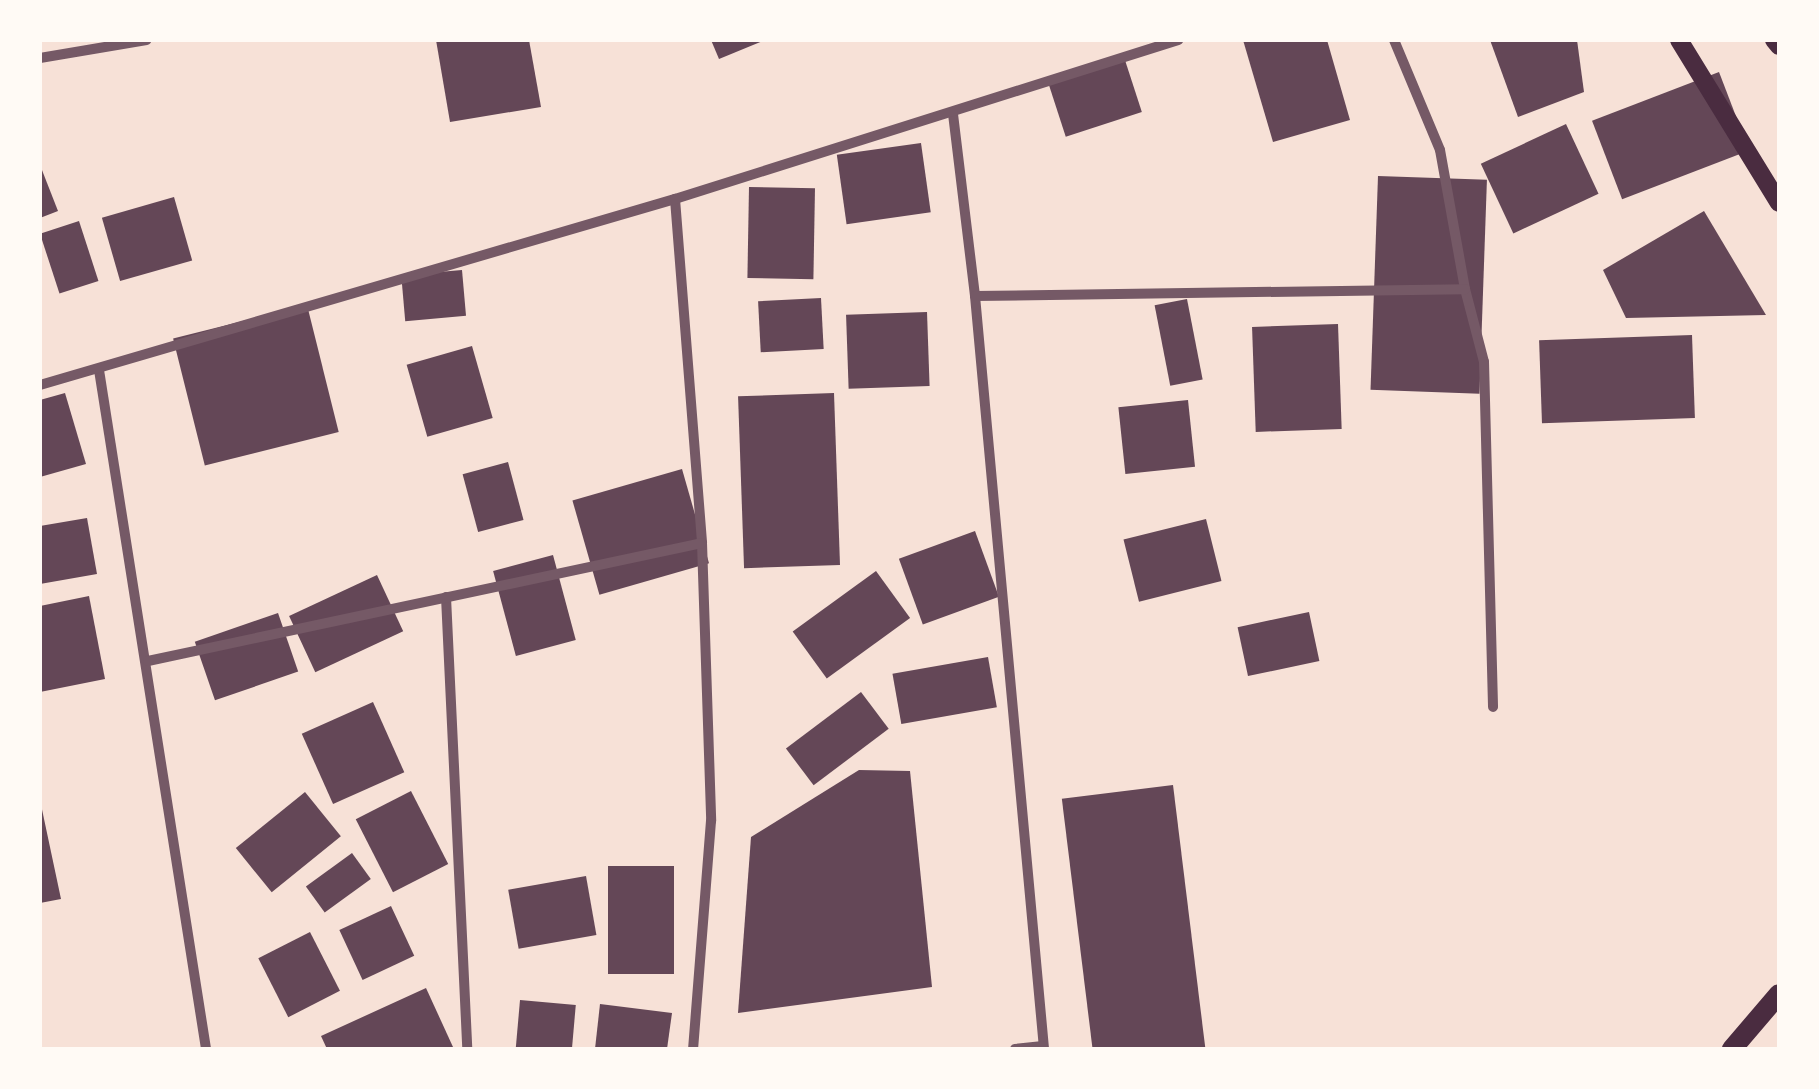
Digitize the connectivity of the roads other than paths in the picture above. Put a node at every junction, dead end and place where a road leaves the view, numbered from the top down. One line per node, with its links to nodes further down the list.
1 (146, 40): 5 (street)
2 (1178, 40): 6 (street)
3 (1394, 40): 9 (street)
4 (1680, 40): 8 (main road)
5 (40, 58)
6 (953, 114): 7 (street); 10 (street)
7 (675, 199): 11 (street); 13 (street)
8 (1779, 203)
9 (1465, 289): 10 (street); 16 (street)
10 (975, 296): 18 (street)
11 (99, 370): 12 (street); 15 (street)
12 (40, 385)
13 (702, 543): 14 (street); 21 (street)
14 (446, 598): 15 (street); 20 (street)
15 (148, 661): 19 (street)
16 (1494, 707)
17 (1779, 994): 23 (main road)
18 (1043, 1047): 22 (street)
19 (206, 1049)
20 (467, 1049)
21 (693, 1049)
22 (1015, 1049)
23 (1732, 1049)

